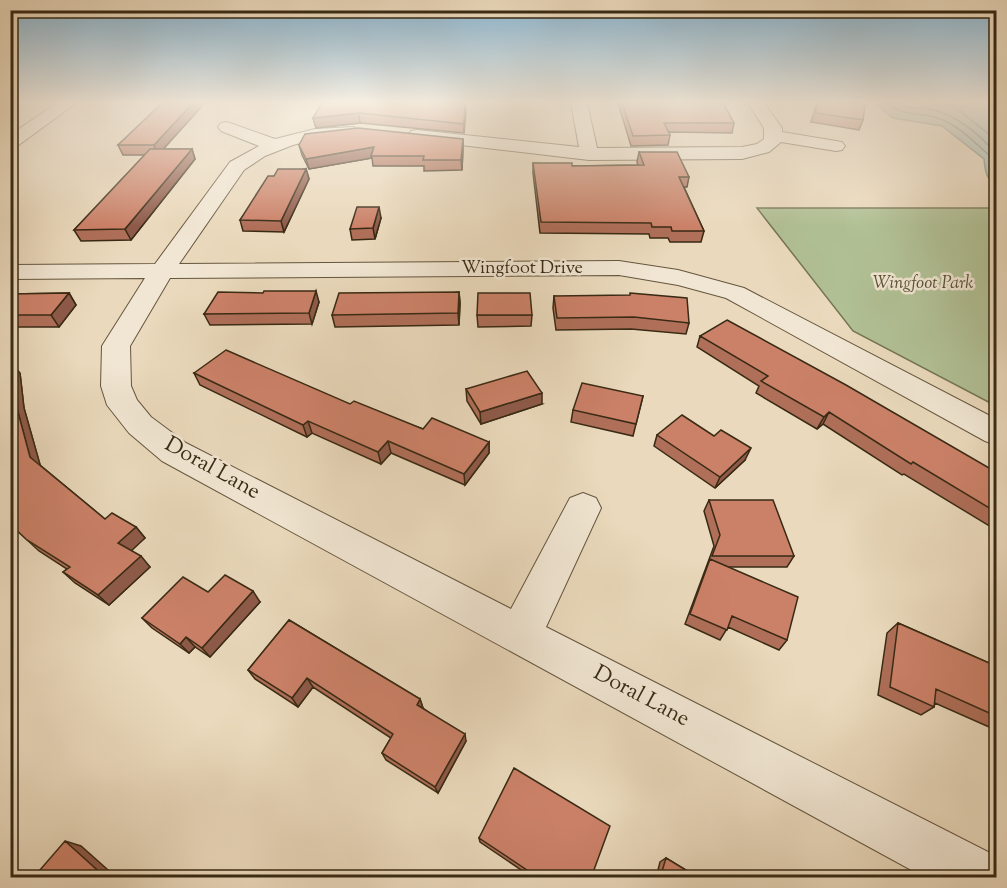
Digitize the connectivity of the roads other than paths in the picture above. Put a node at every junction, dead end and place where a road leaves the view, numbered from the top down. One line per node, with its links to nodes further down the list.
1 (501, 144): 7 (street, Doral Lane)
2 (587, 144): 7 (street)
3 (770, 144): 7 (street, Doral Lane)
4 (826, 144): 6 (street)
5 (273, 145): 8 (street, Doral Lane)
6 (836, 146)
7 (589, 154)
8 (162, 271): 9 (street, Wingfoot Drive); 10 (street, Wingfoot Drive); 12 (street, Doral Lane)
9 (10, 272)
10 (996, 433)
11 (583, 508): 12 (street)
12 (521, 633): 13 (street, Doral Lane)
13 (982, 878)

